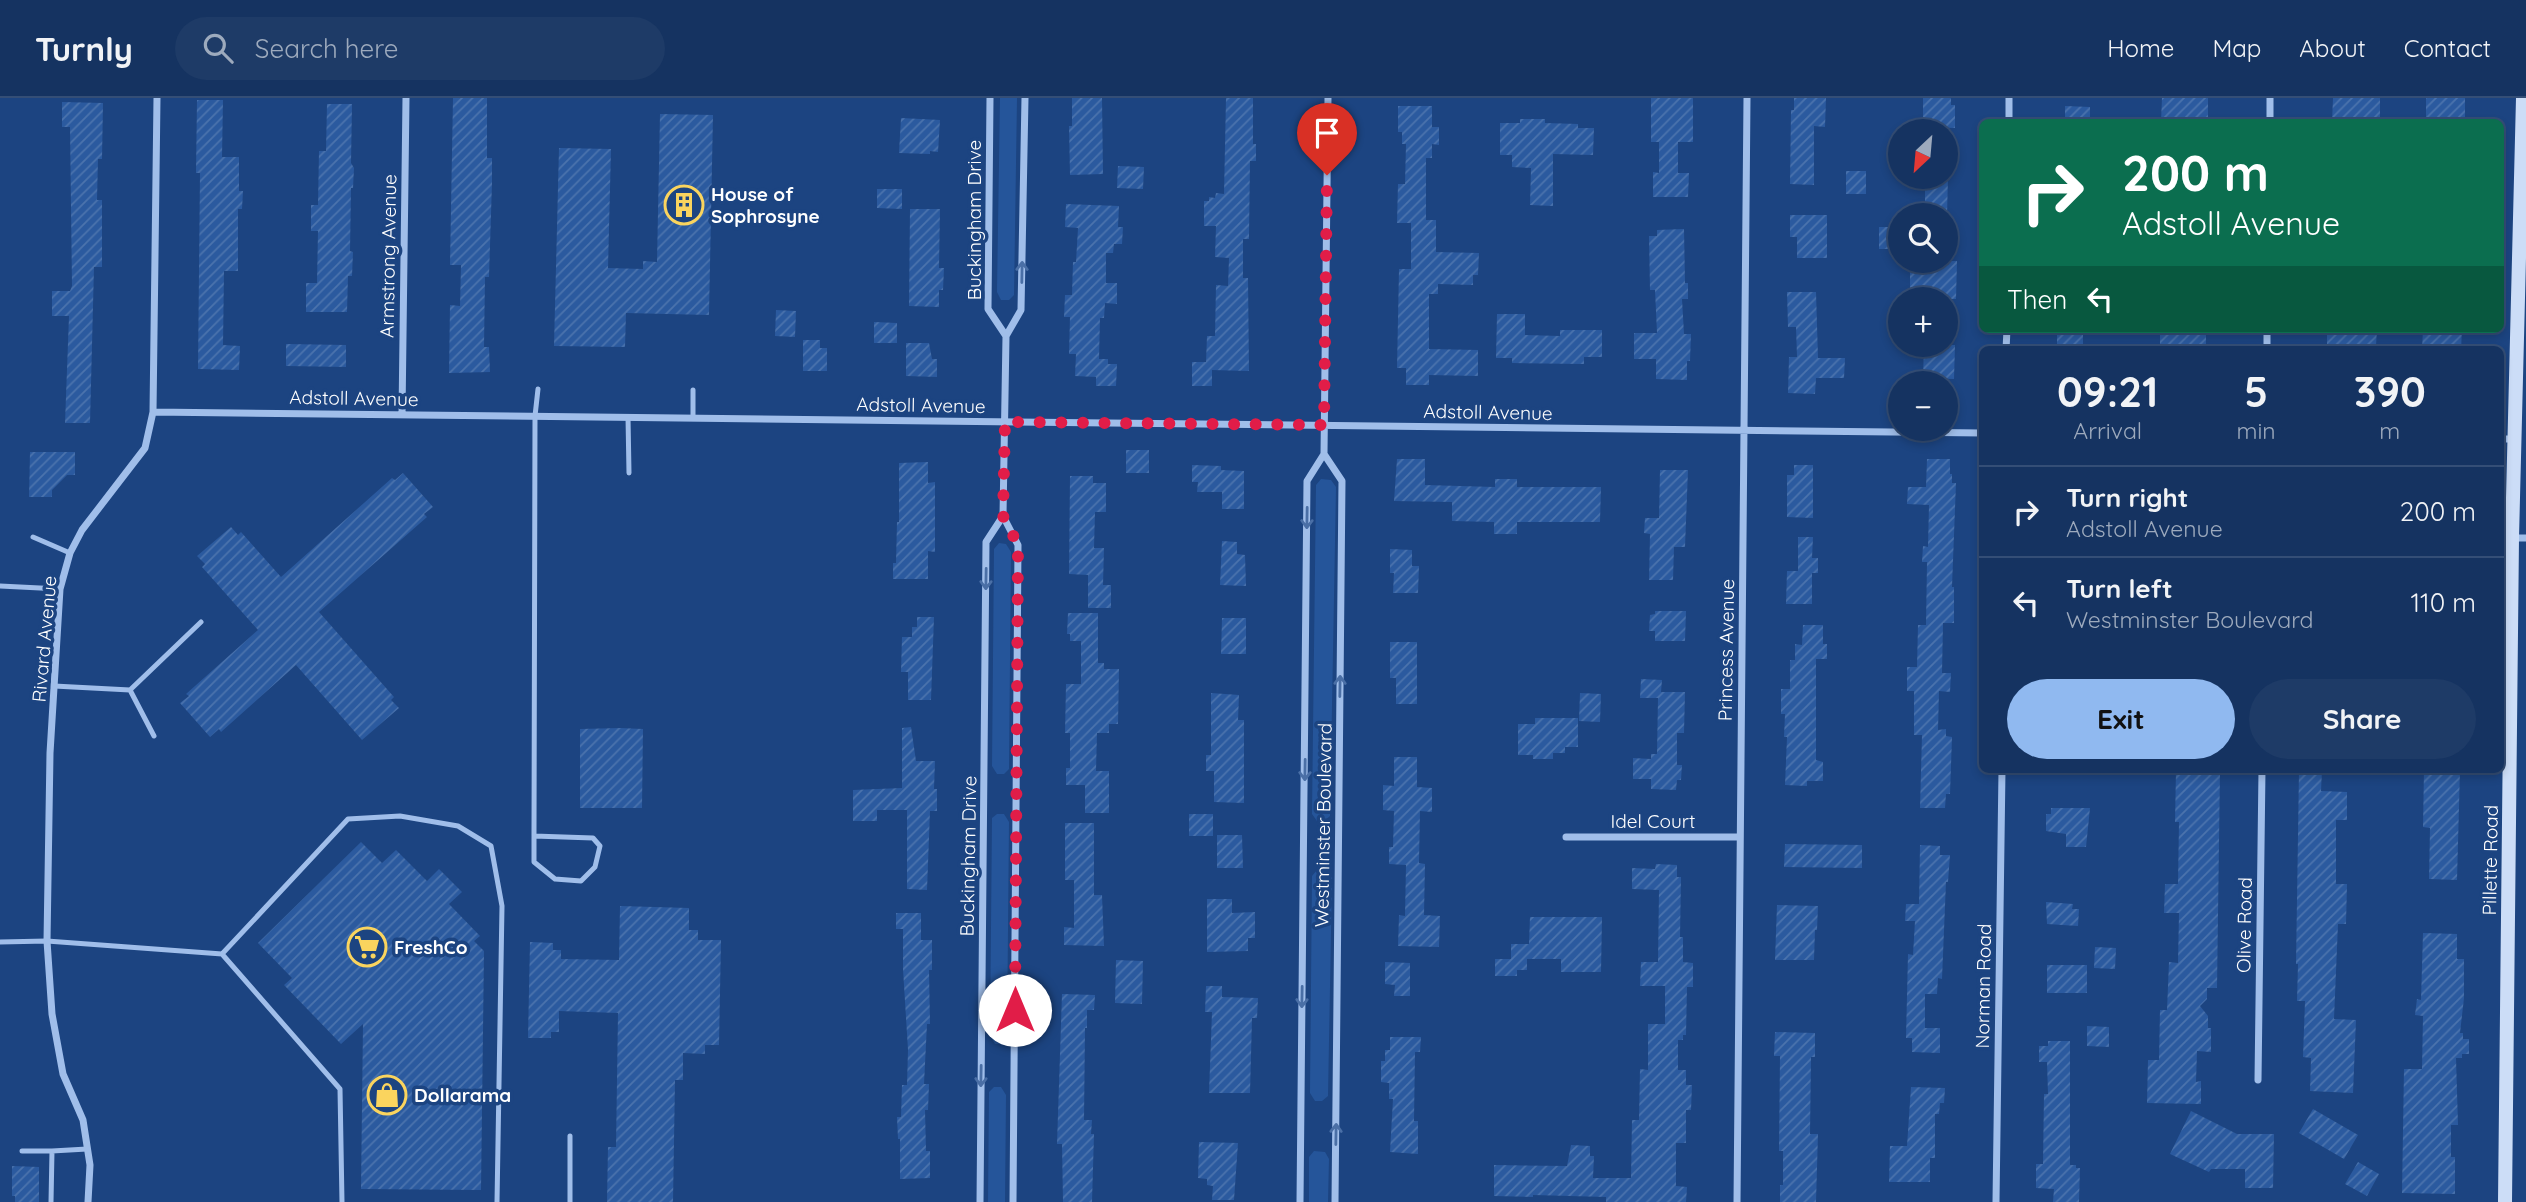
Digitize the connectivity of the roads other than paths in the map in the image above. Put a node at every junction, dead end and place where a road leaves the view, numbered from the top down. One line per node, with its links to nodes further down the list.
1 (157, 98): 16 (street, Rivard Avenue)
2 (406, 98): 17 (street, Armstrong Avenue)
3 (990, 98): 13 (street, Buckingham Drive)
4 (1024, 98): 13 (street, Buckingham Drive, one-way to 4)
5 (1328, 98): 22 (street, Westminster Boulevard)
6 (1747, 98): 23 (street, Princess Avenue)
7 (2010, 98): 11 (street)
8 (2270, 98): 12 (street)
9 (2523, 98): 10 (street, Pillette Road)
10 (2524, 116): 25 (street, Pillette Road)
11 (2009, 119)
12 (2270, 119)
13 (1006, 336): 21 (street, Buckingham Drive)
14 (538, 389): 18 (lane)
15 (693, 390): 20 (lane)
16 (153, 412): 17 (street, Adstoll Avenue); 31 (street, Rivard Avenue)
17 (402, 415): 18 (street, Adstoll Avenue)
18 (535, 416): 19 (street, Adstoll Avenue); 40 (lane)
19 (628, 417): 20 (street, Adstoll Avenue); 27 (lane)
20 (692, 418): 21 (street, Adstoll Avenue)
21 (1005, 422): 22 (street, Adstoll Avenue); 28 (street, Buckingham Drive)
22 (1324, 425): 23 (street, Adstoll Avenue); 26 (street, Westminster Boulevard)
23 (1744, 430): 24 (street, Adstoll Avenue); 42 (street, Princess Avenue)
24 (1979, 433)
25 (2507, 439): 30 (street, Pillette Road)
26 (1324, 454): 58 (street, Westminster Boulevard, one-way to 58); 59 (street, Westminster Boulevard, one-way to 26)
27 (629, 473)
28 (1003, 516): 56 (street, Buckingham Drive, one-way to 56); 57 (street, Buckingham Drive)
29 (33, 537): 31 (lane)
30 (2519, 538): 62 (street, Pillette Road)
31 (70, 553): 33 (street, Rivard Avenue)
32 (0, 586): 33 (lane)
33 (60, 589): 35 (street, Rivard Avenue)
34 (201, 622): 36 (lane)
35 (54, 686): 36 (lane); 43 (street, Rivard Avenue)
36 (130, 690): 37 (lane)
37 (154, 736)
38 (2001, 773): 61 (street, Norman Road)
39 (2262, 773): 46 (street, Olive Road)
40 (534, 836): 40 (lane)
41 (1566, 837): 42 (street, Idel Court)
42 (1740, 837): 60 (street, Princess Avenue)
43 (47, 941): 44 (lane); 45 (lane); 48 (street, Rivard Avenue)
44 (0, 942)
45 (222, 954): 53 (lane); 54 (lane)
46 (2258, 1080)
47 (570, 1136): 55 (lane)
48 (87, 1149): 50 (lane); 52 (street, Rivard Avenue)
49 (22, 1151): 50 (lane)
50 (52, 1151): 51 (lane)
51 (51, 1202)
52 (88, 1202)
53 (342, 1202)
54 (497, 1202)
55 (570, 1202)
56 (980, 1202)
57 (1013, 1202)
58 (1300, 1202)
59 (1335, 1202)
60 (1737, 1202)
61 (1997, 1202)
62 (2505, 1202)

